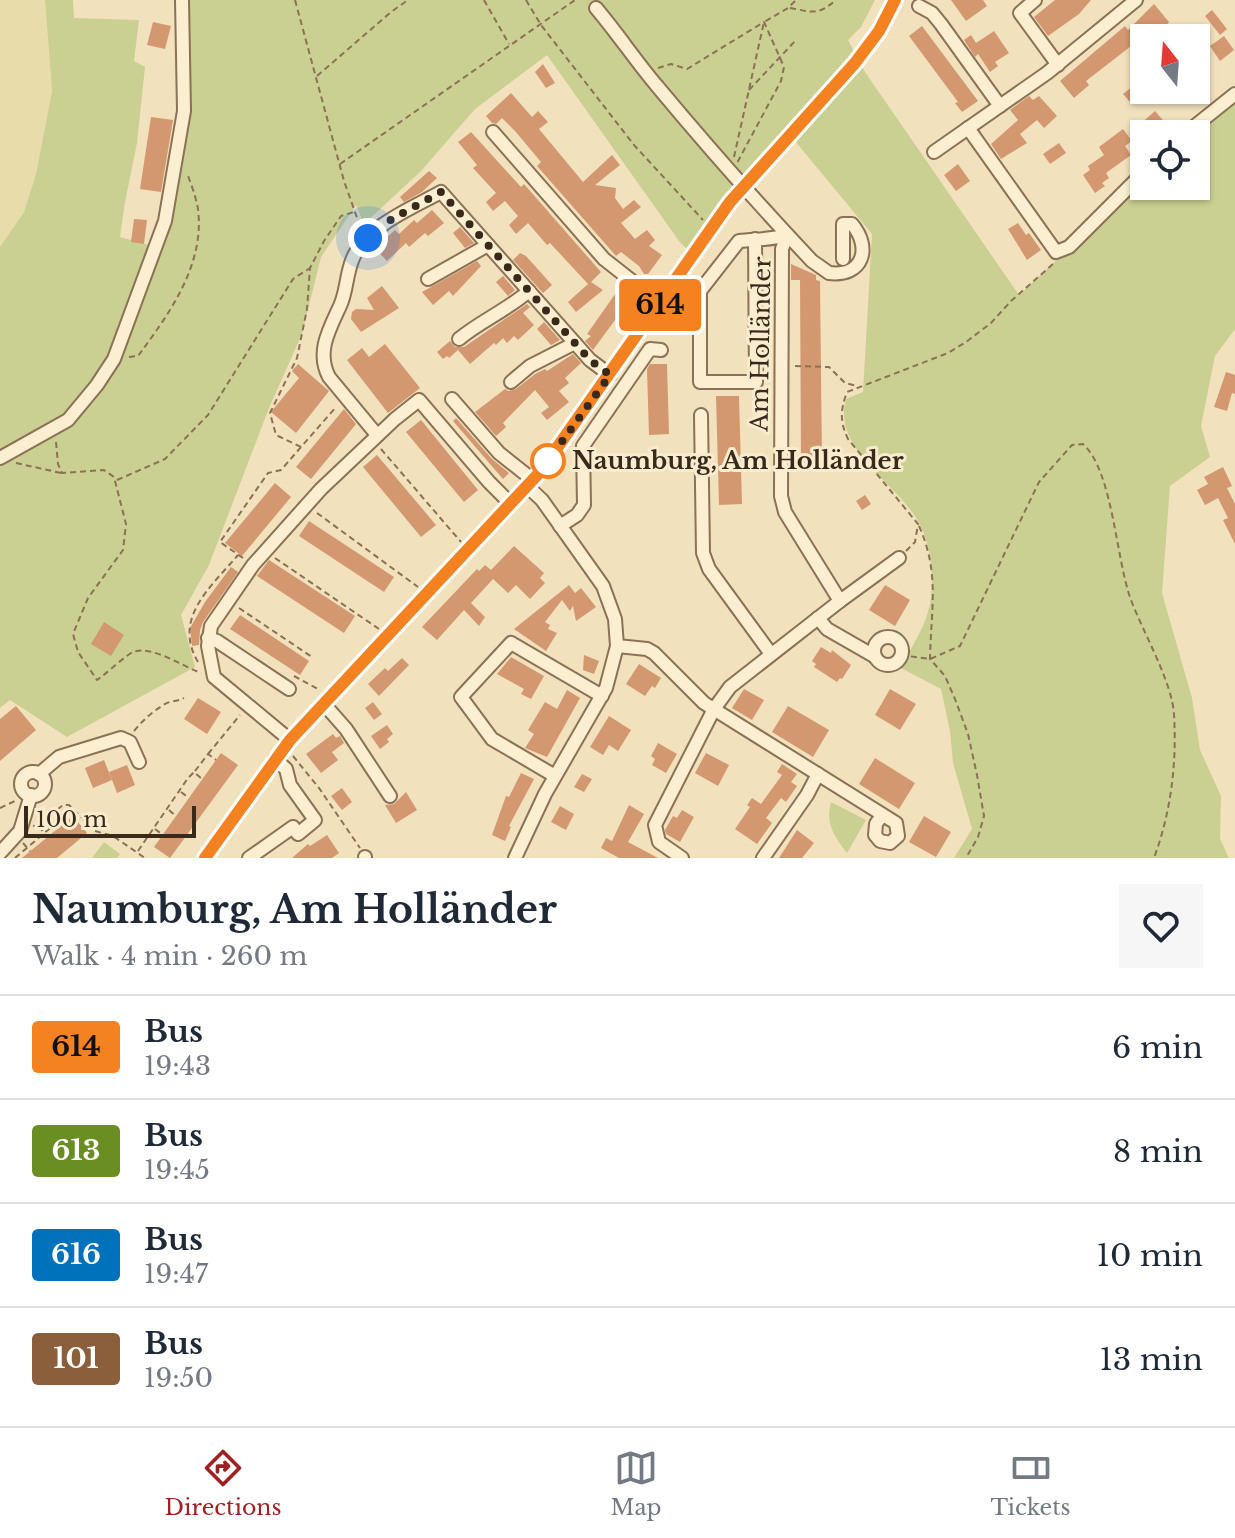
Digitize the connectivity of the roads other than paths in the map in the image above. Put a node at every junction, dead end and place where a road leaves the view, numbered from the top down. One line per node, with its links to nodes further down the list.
1 (182, 0): 31 (street)
2 (895, 0): 15 (street)
3 (1035, 0): 7 (street)
4 (1136, 0): 7 (street)
5 (919, 6): 9 (street)
6 (596, 8): 15 (street, Am Holländer)
7 (1058, 65): 9 (street)
8 (1235, 94): 10 (street)
9 (1000, 106): 11 (street)
10 (1202, 120)
11 (968, 128): 13 (street); 14 (street)
12 (493, 132): 22 (street)
13 (934, 152)
14 (1130, 185)
15 (742, 186): 16 (street, Am Holländer); 22 (street)
16 (787, 235): 17 (street); 19 (street, Am Holländer); 36 (street, Am Holländer)
17 (755, 239): 17 (street)
18 (488, 245): 20 (street); 21 (street); 30 (street)
19 (843, 259)
20 (428, 279)
21 (529, 291): 23 (street); 24 (street)
22 (660, 303): 26 (street)
23 (459, 339)
24 (575, 343): 26 (street); 27 (street)
25 (661, 350): 34 (street)
26 (610, 375): 32 (street)
27 (511, 382)
28 (452, 399): 32 (street)
29 (701, 415): 40 (street)
30 (375, 437): 33 (street); 38 (street)
31 (0, 458)
32 (530, 483): 33 (street); 34 (street)
33 (511, 504): 44 (street)
34 (560, 526): 39 (street)
35 (899, 558): 36 (street)
36 (840, 601): 37 (street)
37 (818, 618): 40 (street); 41 (street)
38 (208, 638): 42 (street); 46 (street)
39 (617, 646): 43 (street); 45 (street)
40 (771, 654): 45 (street)
41 (874, 656): 41 (street)
42 (288, 688)
43 (602, 696): 50 (street); 50 (street)
44 (324, 704): 46 (street); 51 (street)
45 (714, 709): 49 (street); 57 (street)
46 (288, 743): 47 (street)
47 (275, 759): 54 (street); 55 (street)
48 (139, 762): 53 (street)
49 (818, 774): 52 (street); 58 (street)
50 (555, 776): 56 (street)
51 (390, 796)
52 (882, 815)
53 (0, 853)
54 (205, 858)
55 (249, 858)
56 (515, 858)
57 (682, 858)
58 (763, 858)

